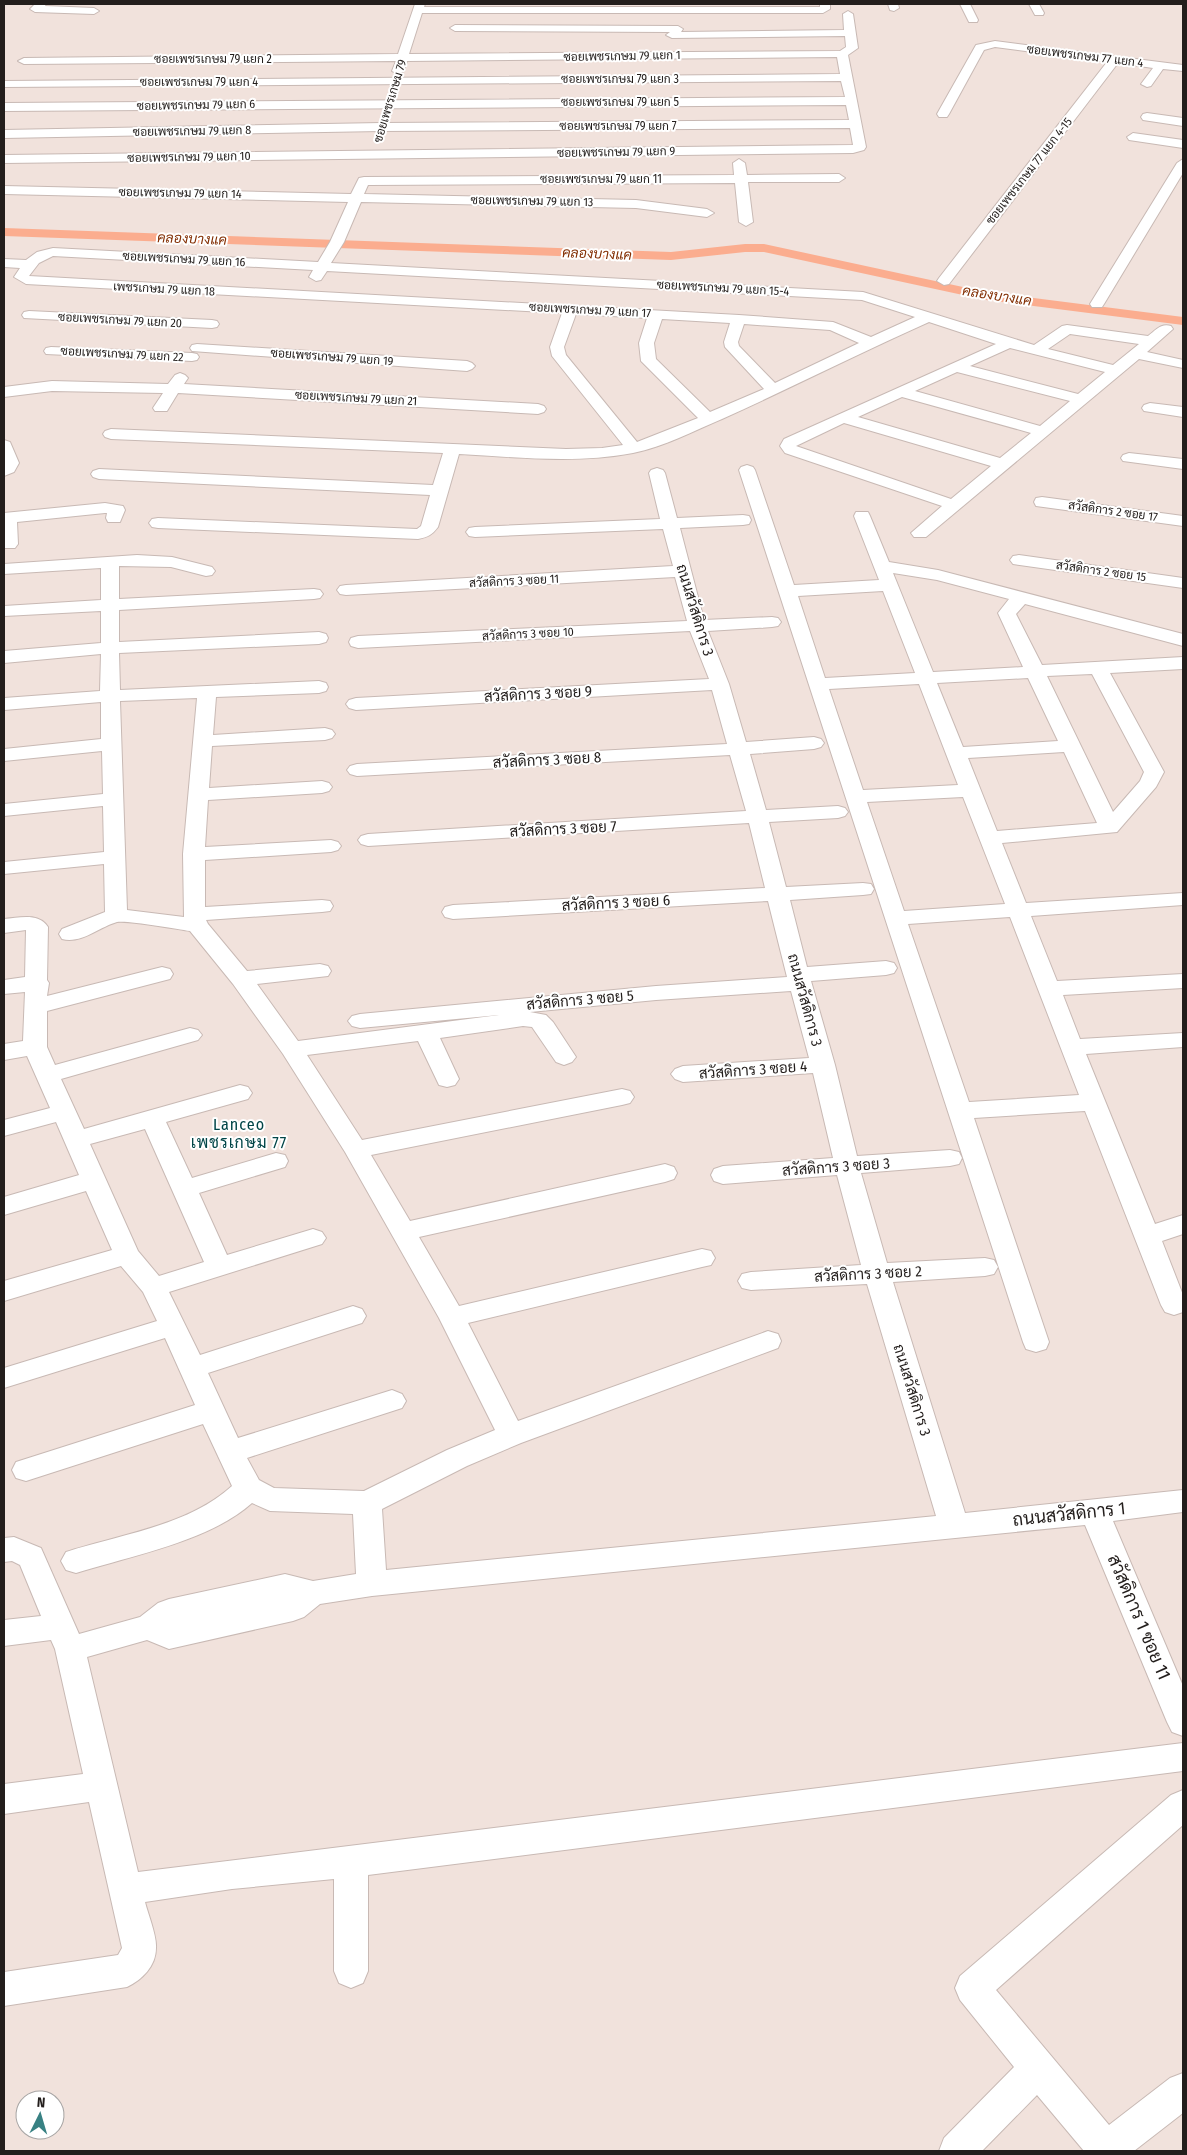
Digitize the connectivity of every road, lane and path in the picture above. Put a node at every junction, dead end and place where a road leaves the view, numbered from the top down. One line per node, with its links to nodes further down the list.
1 (41, 4): 8 (street)
2 (825, 4): 7 (street)
3 (965, 4): 10 (street)
4 (419, 7): 5 (street); 21 (street, ซอยเพชรเกษม 79)
5 (459, 7): 6 (street); 12 (street)
6 (558, 7): 7 (street); 13 (street)
7 (692, 7): 11 (street)
8 (94, 11)
9 (848, 14): 14 (street)
10 (973, 20)
11 (694, 25)
12 (455, 28): 13 (street); 16 (street)
13 (556, 28): 14 (street)
14 (850, 33): 18 (street)
15 (643, 41): 19 (street)
16 (454, 43)
17 (491, 45): 20 (street)
18 (842, 54): 19 (street, ซอยเพชรเกษม 79 แยก 1); 26 (street)
19 (643, 56): 20 (street, ซอยเพชรเกษม 79 แยก 1)
20 (488, 57): 21 (street, ซอยเพชรเกษม 79 แยก 1)
21 (403, 58): 23 (street, ซอยเพชรเกษม 79 แยก 2); 27 (street, ซอยเพชรเกษม 79)
22 (1114, 60): 24 (street, ซอยเพชรเกษม 77 แยก 4); 33 (street, ซอยเพชรเกษม 77 แยก 4); 54 (street, ซอยเพชรเกษม 77 แยก 4-15)
23 (24, 61)
24 (1160, 66): 25 (street, ซอยเพชรเกษม 77 แยก 4); 29 (street)
25 (1183, 68)
26 (846, 77): 27 (street, ซอยเพชรเกษม 79 แยก 3); 30 (street)
27 (394, 80): 28 (street, ซอยเพชรเกษม 79 แยก 4); 31 (street, ซอยเพชรเกษม 79)
28 (4, 84)
29 (1146, 84)
30 (851, 101): 31 (street, ซอยเพชรเกษม 79 แยก 5); 36 (street)
31 (389, 103): 32 (street, ซอยเพชรเกษม 79 แยก 6); 39 (street, ซอยเพชรเกษม 79)
32 (4, 107)
33 (943, 114)
34 (1147, 117): 35 (street)
35 (1183, 122)
36 (855, 124): 39 (street, ซอยเพชรเกษม 79 แยก 7); 41 (street, ซอยเพชรเกษม 79 แยก 9)
37 (4, 134): 39 (street, ซอยเพชรเกษม 79 แยก 8)
38 (1133, 137): 40 (street)
39 (377, 141): 41 (street, ซอยเพชรเกษม 79 แยก 9); 42 (street, ซอยเพชรเกษม 79 แยก 10); 46 (street, ซอยเพชรเกษม 79)
40 (1183, 144)
41 (737, 151): 44 (street)
42 (4, 159)
43 (1183, 163): 58 (street)
44 (742, 178): 45 (street, ซอยเพชรเกษม 79 แยก 11); 46 (street, ซอยเพชรเกษม 79 แยก 11); 50 (street)
45 (839, 178)
46 (360, 182): 48 (street, ซอยเพชรเกษม 79)
47 (4, 190): 48 (street, ซอยเพชรเกษม 79 แยก 14)
48 (356, 197): 49 (street, ซอยเพชรเกษม 79 แยก 13); 53 (street, ซอยเพชรเกษม 79)
49 (707, 213)
50 (746, 222)
51 (4, 263): 52 (street)
52 (28, 264): 53 (street, ซอยเพชรเกษม 79 แยก 16); 55 (street, เพชรเกษม 79 แยก 18)
53 (322, 266): 56 (street); 57 (street, ซอยเพชรเกษม 79 แยก 15-4)
54 (944, 281)
55 (231, 293): 56 (street, เพชรเกษม 79 แยก 18); 65 (street)
56 (307, 294): 59 (street, ซอยเพชรเกษม 79 แยก 17)
57 (837, 294): 63 (street, ซอยเพชรเกษม 79 แยก 15-4); 66 (street)
58 (1097, 304)
59 (570, 310): 60 (street, ซอยเพชรเกษม 79 แยก 17); 96 (street)
60 (656, 314): 64 (street, ซอยเพชรเกษม 79 แยก 17); 92 (street)
61 (29, 315): 65 (street, ซอยเพชรเกษม 79 แยก 20)
62 (1082, 316): 67 (street)
63 (925, 318): 70 (street); 71 (street, ซอยเพชรเกษม 79 แยก 15-4)
64 (739, 319): 66 (street, ซอยเพชรเกษม 79 แยก 17); 83 (street)
65 (212, 324): 75 (street)
66 (833, 326): 70 (street, ซอยเพชรเกษม 79 แยก 17)
67 (1067, 328): 69 (street); 73 (street)
68 (1166, 329): 69 (street)
69 (1150, 341): 76 (street)
70 (870, 342): 83 (street)
71 (1009, 343): 73 (street, ซอยเพชรเกษม 79 แยก 15-4); 80 (street)
72 (407, 344): 77 (street)
73 (1036, 350): 81 (street, ซอยเพชรเกษม 79 แยก 15-4)
74 (52, 351): 75 (street, ซอยเพชรเกษม 79 แยก 22)
75 (195, 352): 77 (street, ซอยเพชรเกษม 79 แยก 19); 82 (street)
76 (1134, 354): 78 (street); 81 (street)
77 (404, 362): 79 (street, ซอยเพชรเกษม 79 แยก 19)
78 (1183, 364)
79 (467, 366)
80 (956, 367): 85 (street); 86 (street)
81 (1114, 370): 86 (street)
82 (174, 388): 84 (street, ซอยเพชรเกษม 79 แยก 21); 87 (street); 89 (street, ซอยเพชรเกษม 79 แยก 21)
83 (774, 390): 92 (street)
84 (4, 392)
85 (900, 392): 91 (street); 93 (street)
86 (1080, 399): 93 (street)
87 (161, 408)
88 (1150, 408): 90 (street)
89 (538, 409)
90 (1183, 412)
91 (843, 418): 99 (street); 107 (street)
92 (708, 419): 96 (street)
93 (1042, 431): 99 (street)
94 (111, 434): 97 (street)
95 (4, 445): 102 (street)
96 (634, 448): 97 (street)
97 (452, 449): 105 (street)
98 (1129, 458): 100 (street)
99 (1003, 464): 107 (street)
100 (1183, 464)
101 (747, 470): 126 (street)
102 (4, 471)
103 (657, 473): 114 (street, ถนนสวัสดิการ 3)
104 (100, 474): 105 (street)
105 (440, 490): 113 (street)
106 (1042, 502): 112 (street, สวัสดิการ 2 ซอย 17)
107 (954, 505): 116 (street)
108 (862, 516): 123 (street)
109 (6, 518): 110 (street); 117 (street)
110 (114, 518)
111 (743, 520): 114 (street)
112 (1183, 520)
113 (158, 523)
114 (669, 523): 115 (street); 122 (street, ถนนสวัสดิการ 3)
115 (475, 532)
116 (920, 533)
117 (9, 544)
118 (1018, 560): 124 (street, สวัสดิการ 2 ซอย 15)
119 (110, 562): 120 (street); 121 (street); 129 (street)
120 (4, 569)
121 (206, 571)
122 (682, 571): 125 (street, สวัสดิการ 3 ซอย 11); 132 (street, ถนนสวัสดิการ 3)
123 (886, 576): 126 (street); 128 (street); 141 (street)
124 (1183, 583)
125 (346, 590)
126 (787, 591): 143 (street)
127 (314, 594): 129 (street)
128 (1021, 597): 134 (street); 140 (street)
129 (110, 604): 130 (street); 136 (street)
130 (4, 611)
131 (772, 622): 132 (street, สวัสดิการ 3 ซอย 10)
132 (697, 626): 135 (street, สวัสดิการ 3 ซอย 10); 142 (street, ถนนสวัสดิการ 3)
133 (319, 638): 136 (street)
134 (1183, 640)
135 (358, 642)
136 (110, 648): 137 (street); 146 (street)
137 (4, 657)
138 (1183, 663): 139 (street)
139 (1098, 668): 140 (street); 166 (street)
140 (1035, 672): 141 (street); 153 (street)
141 (926, 678): 143 (street); 155 (street)
142 (720, 684): 148 (street, สวัสดิการ 3 ซอย 9); 154 (street, ถนนสวัสดิการ 3)
143 (818, 684): 161 (street)
144 (319, 687): 145 (street)
145 (207, 691): 146 (street); 150 (street)
146 (110, 696): 147 (street); 152 (street)
147 (4, 704)
148 (356, 704)
149 (325, 734): 150 (street)
150 (203, 741): 160 (street)
151 (814, 743): 154 (street, สวัสดิการ 3 ซอย 8)
152 (112, 744): 156 (street); 162 (street)
153 (1072, 746): 155 (street); 166 (street)
154 (738, 750): 157 (street, สวัสดิการ 3 ซอย 8); 165 (street, ถนนสวัสดิการ 3)
155 (955, 753): 159 (street)
156 (4, 755)
157 (357, 770)
158 (322, 787): 160 (street)
159 (970, 790): 161 (street); 167 (street)
160 (199, 795): 170 (street)
161 (855, 797): 180 (street)
162 (113, 799): 163 (street); 171 (street)
163 (4, 810)
164 (838, 812): 165 (street, สวัสดิการ 3 ซอย 7)
165 (758, 818): 168 (street, สวัสดิการ 3 ซอย 7); 174 (street, ถนนสวัสดิการ 3)
166 (1110, 828): 167 (street)
167 (989, 838): 177 (street)
168 (368, 840)
169 (331, 846): 170 (street)
170 (194, 854): 181 (street)
171 (115, 857): 172 (street); 179 (street)
172 (4, 868)
173 (863, 889): 174 (street, สวัสดิการ 3 ซอย 6)
174 (778, 894): 178 (street, สวัสดิการ 3 ซอย 6); 188 (street, ถนนสวัสดิการ 3)
175 (1183, 899): 177 (street)
176 (322, 906): 181 (street)
177 (1017, 909): 180 (street); 191 (street)
178 (454, 912)
179 (116, 916): 181 (street); 183 (street)
180 (896, 918): 209 (street)
181 (196, 920): 187 (street)
182 (4, 926): 192 (street)
183 (70, 934)
184 (886, 968): 188 (street, สวัสดิการ 3 ซอย 5)
185 (320, 971): 187 (street)
186 (162, 974): 192 (street)
187 (241, 979): 199 (street)
188 (799, 979): 193 (street, สวัสดิการ 3 ซอย 5); 202 (street, ถนนสวัสดิการ 3)
189 (1183, 981): 191 (street)
190 (4, 986): 192 (street)
191 (1049, 989): 198 (street)
192 (37, 995): 197 (street)
193 (360, 1021)
194 (426, 1033): 199 (street); 201 (street); 205 (street)
195 (190, 1035): 204 (street)
196 (1183, 1040): 198 (street)
197 (35, 1047): 200 (street); 204 (street)
198 (1072, 1047): 208 (street)
199 (292, 1049): 214 (street)
200 (4, 1052)
201 (564, 1058)
202 (823, 1065): 203 (street, สวัสดิการ 3 ซอย 4); 217 (street, ถนนสวัสดิการ 3)
203 (683, 1074)
204 (48, 1075): 210 (street)
205 (447, 1079)
206 (240, 1093): 211 (street)
207 (622, 1097): 214 (street)
208 (1094, 1102): 209 (street); 225 (street)
209 (959, 1111): 240 (street)
210 (64, 1112): 212 (street); 213 (street)
211 (152, 1118): 213 (street); 221 (street)
212 (4, 1128)
213 (76, 1140): 220 (street)
214 (356, 1150): 224 (street)
215 (950, 1158): 217 (street, สวัสดิการ 3 ซอย 3)
216 (276, 1161): 221 (street)
217 (847, 1166): 219 (street, สวัสดิการ 3 ซอย 3); 231 (street, ถนนสวัสดิการ 3)
218 (665, 1173): 224 (street)
219 (723, 1175)
220 (94, 1180): 222 (street); 227 (street)
221 (184, 1189): 229 (street)
222 (4, 1206)
223 (1183, 1224): 225 (street)
224 (402, 1232): 237 (street)
225 (1147, 1237): 235 (street)
226 (313, 1238): 229 (street)
227 (127, 1255): 233 (street); 234 (street)
228 (702, 1258): 237 (street)
229 (219, 1266): 233 (street)
230 (986, 1267): 231 (street, สวัสดิการ 3 ซอย 2)
231 (877, 1274): 232 (street, สวัสดิการ 3 ซอย 2); 252 (street, ถนนสวัสดิการ 3)
232 (751, 1281)
233 (153, 1287): 238 (street)
234 (4, 1291)
235 (1174, 1305)
236 (353, 1316): 241 (street)
237 (452, 1317): 245 (street)
238 (173, 1326): 241 (street); 242 (street)
239 (768, 1341): 245 (street)
240 (1036, 1342)
241 (192, 1368): 244 (street)
242 (4, 1378)
243 (392, 1401): 246 (street)
244 (211, 1411): 246 (street); 247 (street)
245 (511, 1435): 250 (street)
246 (230, 1452): 248 (street)
247 (26, 1470)
248 (249, 1488): 250 (street); 254 (street)
249 (1183, 1501): 251 (street, ถนนสวัสดิการ 1)
250 (366, 1503): 255 (street)
251 (1094, 1512): 252 (street, ถนนสวัสดิการ 1); 258 (street, สวัสดิการ 1 ซอย 11)
252 (954, 1526): 255 (street, ถนนสวัสดิการ 1)
253 (4, 1550): 257 (street)
254 (76, 1561)
255 (372, 1584): 257 (street, ถนนสวัสดิการ 1)
256 (4, 1632): 257 (street)
257 (65, 1637): 260 (street)
258 (1183, 1722)
259 (1183, 1757): 263 (street)
260 (102, 1786): 261 (street); 264 (street)
261 (4, 1798)
262 (1183, 1805): 267 (street)
263 (351, 1862): 264 (street); 265 (street)
264 (125, 1888): 266 (street)
265 (351, 1971)
266 (4, 1989)
267 (1038, 2068): 269 (street); 270 (street)
268 (1183, 2091): 270 (street)
269 (957, 2151)
270 (1107, 2151)

